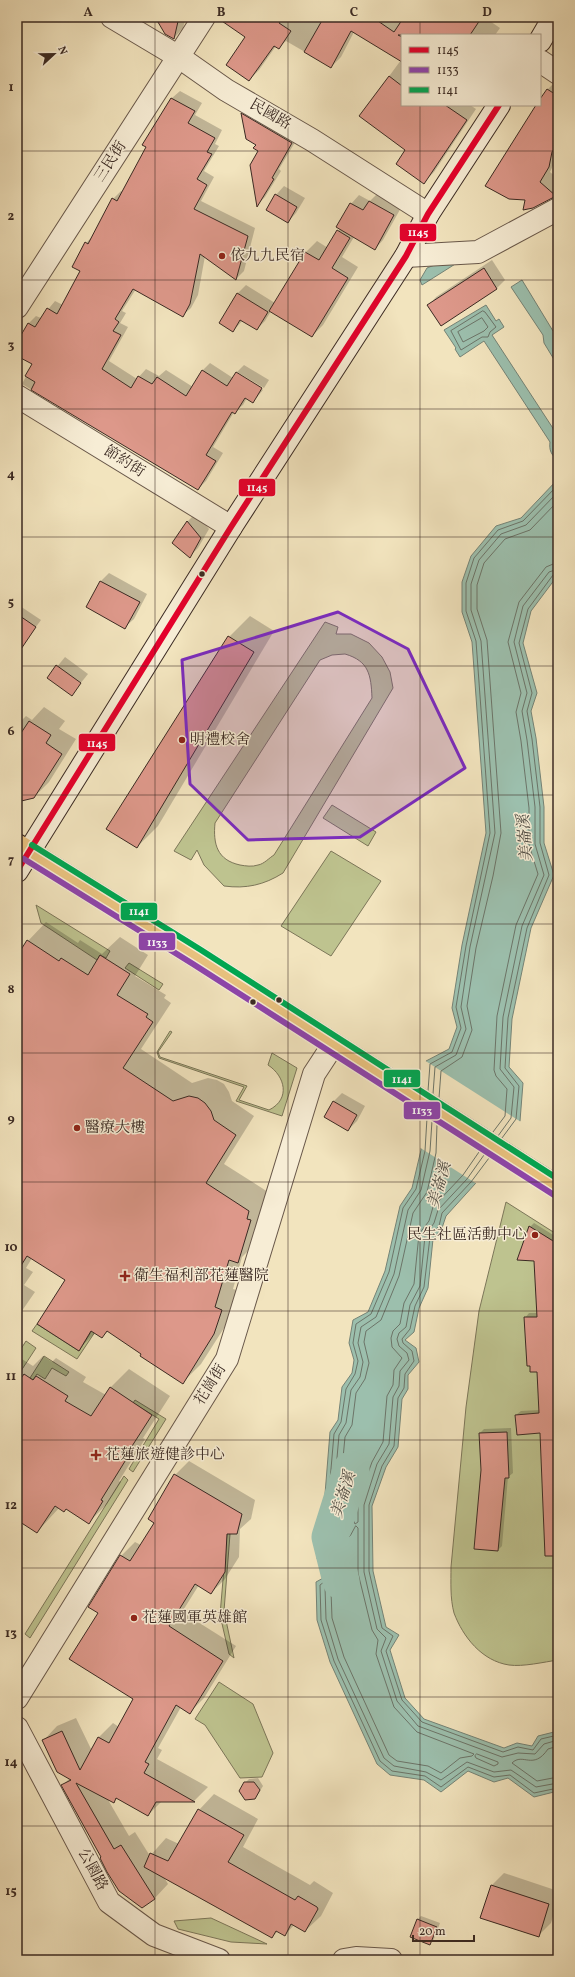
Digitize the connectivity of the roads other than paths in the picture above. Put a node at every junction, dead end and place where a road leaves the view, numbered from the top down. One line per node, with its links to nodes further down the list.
1 (112, 17): 5 (street, 民國路)
2 (204, 17): 5 (street, 三民街)
3 (554, 17): 4 (street)
4 (541, 39)
5 (179, 57): 9 (street, 民國路); 12 (street, 三民街)
6 (541, 62): 7 (street)
7 (558, 73)
8 (498, 106): 9 (street)
9 (433, 205): 11 (street)
10 (558, 208): 11 (street)
11 (406, 256): 14 (street)
12 (17, 307)
13 (17, 396): 14 (street, 節約街)
14 (231, 527): 15 (street)
15 (23, 849): 16 (street); 17 (main road)
16 (17, 871)
17 (332, 1045): 18 (main road); 19 (street, 花崗街)
18 (558, 1188)
19 (18, 1694)
20 (17, 1728): 21 (street, 公園路)
21 (219, 1960)
22 (344, 1960): 23 (street)
23 (391, 1960)

